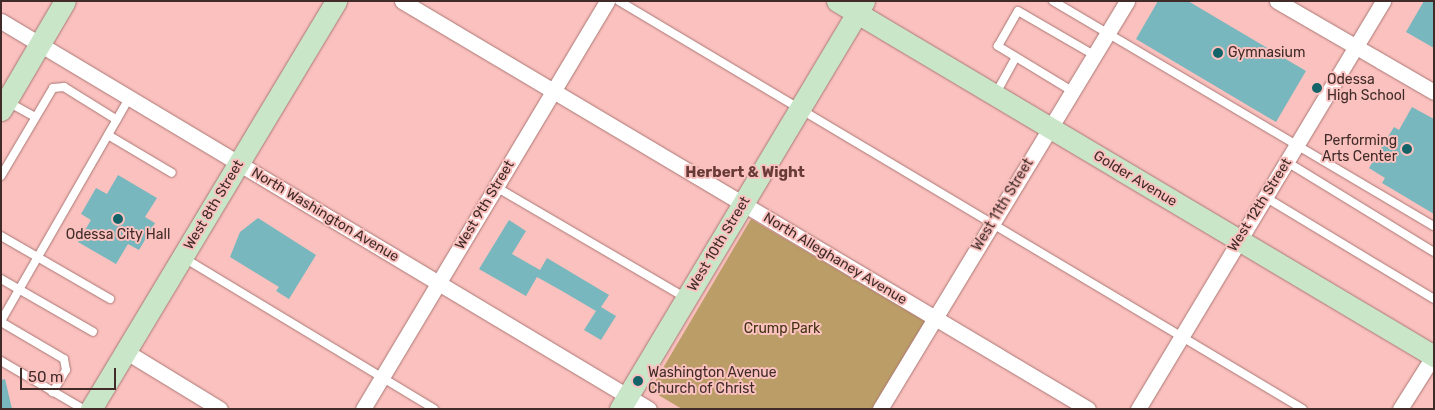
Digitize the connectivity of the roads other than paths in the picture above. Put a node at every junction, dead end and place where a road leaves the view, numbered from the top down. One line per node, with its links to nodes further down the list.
1 (65, 1): 14 (main road)
2 (336, 1): 30 (main road, West 8th Street)
3 (402, 1): 19 (street, North Alleghaney Avenue)
4 (607, 1): 19 (street, West 9th Street)
5 (619, 1): 24 (lane)
6 (837, 1): 11 (main road, Golder Avenue)
7 (1053, 1): 13 (lane)
8 (1127, 1): 13 (street, West 11th Street)
9 (1276, 1): 15 (street)
10 (1383, 1): 15 (street, West 12th Street)
11 (860, 7): 21 (main road, Golder Avenue); 24 (main road, West 10th Street)
12 (3, 25): 14 (street, North Washington Avenue)
13 (1107, 34): 16 (street, West 11th Street); 29 (lane)
14 (41, 44): 22 (street, North Washington Avenue); 23 (main road)
15 (1355, 48): 20 (street); 29 (street, West 12th Street)
16 (1094, 55): 17 (lane); 18 (street, West 11th Street)
17 (1016, 57): 18 (lane); 21 (lane)
18 (1072, 90): 27 (street, West 11th Street)
19 (553, 91): 34 (street, West 9th Street); 36 (street, North Alleghaney Avenue)
20 (1434, 92)
21 (995, 95): 27 (main road, Golder Avenue)
22 (130, 97): 26 (lane); 30 (street, North Washington Avenue)
23 (4, 106): 25 (lane)
24 (798, 110): 36 (main road, West 10th Street); 37 (lane)
25 (35, 117): 26 (lane); 33 (lane)
26 (116, 120): 28 (lane)
27 (1049, 127): 37 (street, West 11th Street); 40 (main road, Golder Avenue)
28 (108, 135): 32 (lane); 43 (lane)
29 (1296, 145): 31 (street, West 12th Street); 38 (lane)
30 (240, 162): 42 (main road, West 8th Street); 45 (street, North Washington Avenue)
31 (1287, 162): 35 (street, West 12th Street); 41 (lane)
32 (172, 172)
33 (1, 176)
34 (496, 187): 45 (street, West 9th Street); 47 (lane)
35 (1265, 197): 40 (street, West 12th Street); 49 (lane)
36 (742, 204): 47 (main road, West 10th Street); 50 (street, North Alleghaney Avenue)
37 (991, 224): 50 (street, West 11th Street); 53 (lane)
38 (1434, 226)
39 (1, 236): 43 (lane)
40 (1238, 240): 53 (street, West 12th Street); 55 (main road, Golder Avenue)
41 (1434, 252)
42 (182, 257): 54 (main road, West 8th Street); 57 (lane)
43 (38, 258): 46 (lane); 48 (lane)
44 (1, 278): 46 (lane)
45 (439, 284): 57 (street, West 9th Street); 59 (street, North Washington Avenue)
46 (20, 290): 51 (lane); 52 (lane)
47 (686, 298): 59 (main road, West 10th Street)
48 (110, 299)
49 (1434, 299)
50 (934, 318): 66 (street, West 11th Street); 67 (street, North Alleghaney Avenue)
51 (1, 321): 58 (lane)
52 (93, 332)
53 (1181, 337): 68 (street, West 12th Street); 69 (lane)
54 (125, 351): 61 (main road, West 8th Street); 62 (street)
55 (1434, 355): 70 (street)
56 (1, 362): 58 (lane)
57 (382, 378): 63 (street, West 9th Street); 64 (lane)
58 (53, 392): 60 (lane)
59 (624, 402): 65 (street, North Washington Avenue)
60 (83, 409)
61 (91, 409)
62 (220, 409)
63 (364, 409)
64 (434, 409)
65 (649, 409)
66 (880, 409)
67 (1088, 409)
68 (1138, 409)
69 (1303, 409)
70 (1400, 409)

